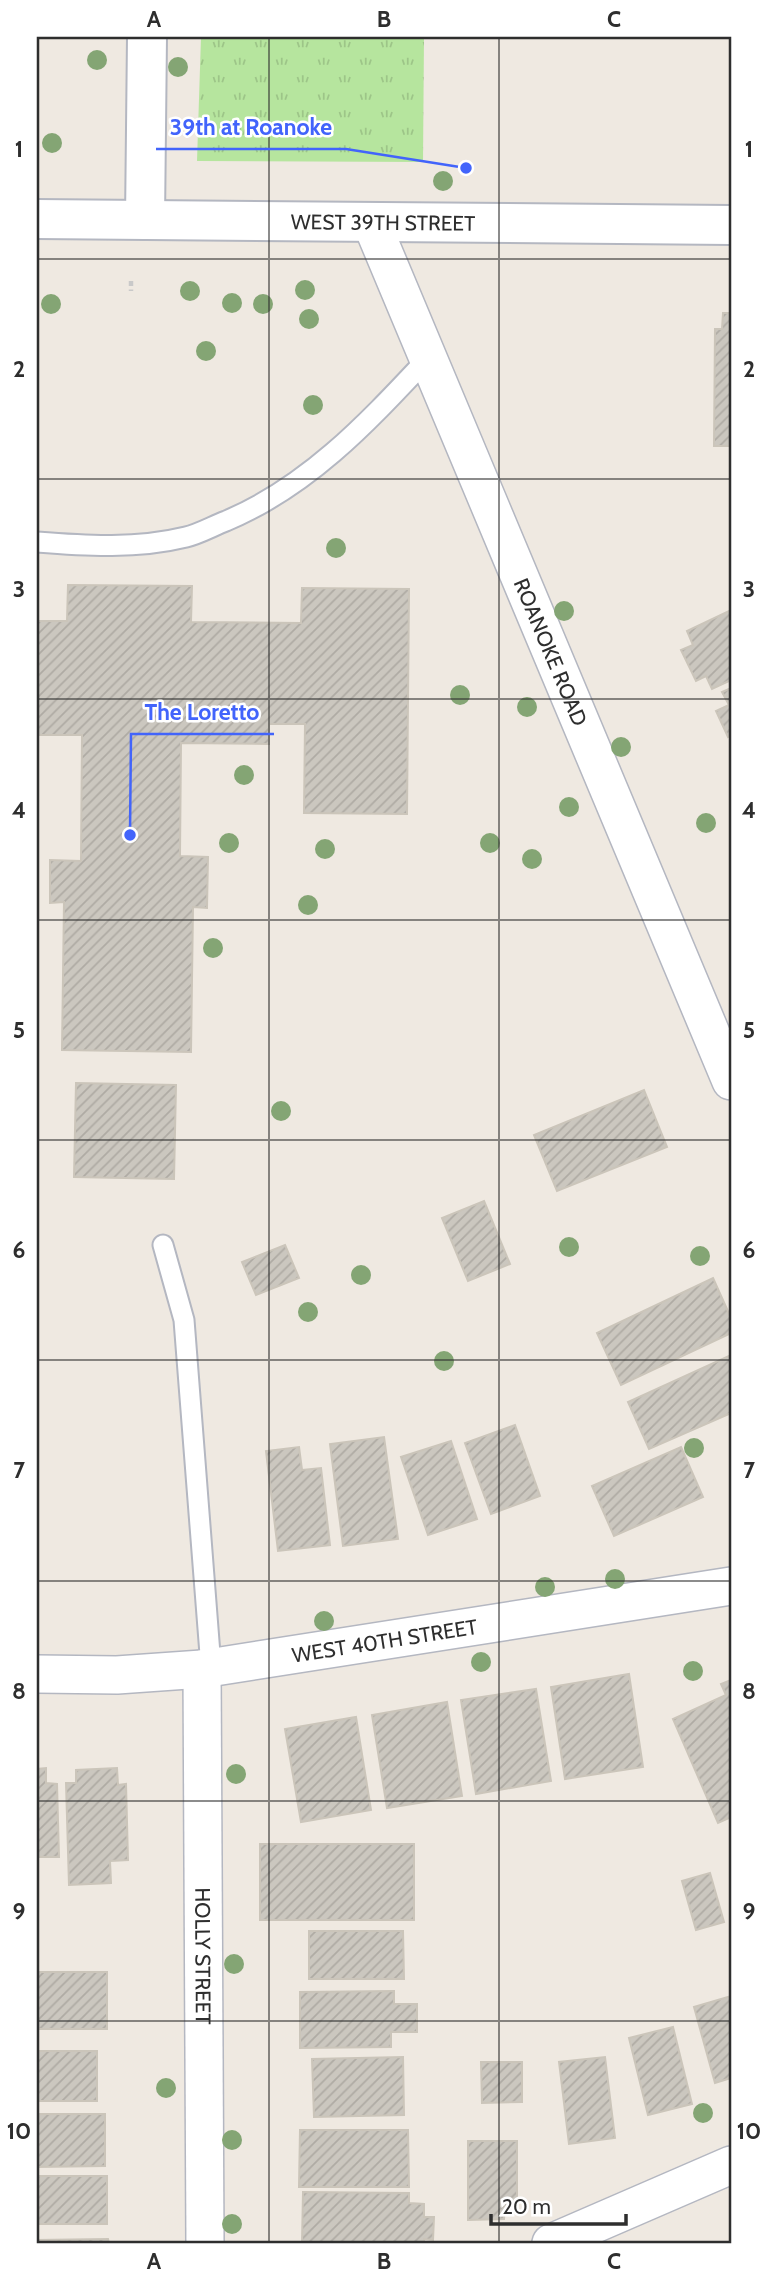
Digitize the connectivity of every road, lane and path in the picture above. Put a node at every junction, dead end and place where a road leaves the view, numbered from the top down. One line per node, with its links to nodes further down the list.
1 (147, 37): 3 (main road)
2 (37, 219): 3 (main road, WEST 39TH STREET)
3 (145, 220): 4 (main road, WEST 39TH STREET)
4 (372, 222): 5 (main road, WEST 39TH STREET); 8 (street, ROANOKE ROAD)
5 (731, 225)
6 (131, 281): 7 (path)
7 (131, 291)
8 (428, 358): 9 (lane); 10 (street, ROANOKE ROAD)
9 (37, 542)
10 (731, 1081)
11 (163, 1245): 13 (lane)
12 (731, 1586): 13 (street, WEST 40TH STREET)
13 (206, 1668): 14 (street, WEST 40TH STREET); 16 (street, HOLLY STREET)
14 (37, 1674)
15 (731, 2165): 17 (street)
16 (205, 2243)
17 (551, 2243)

